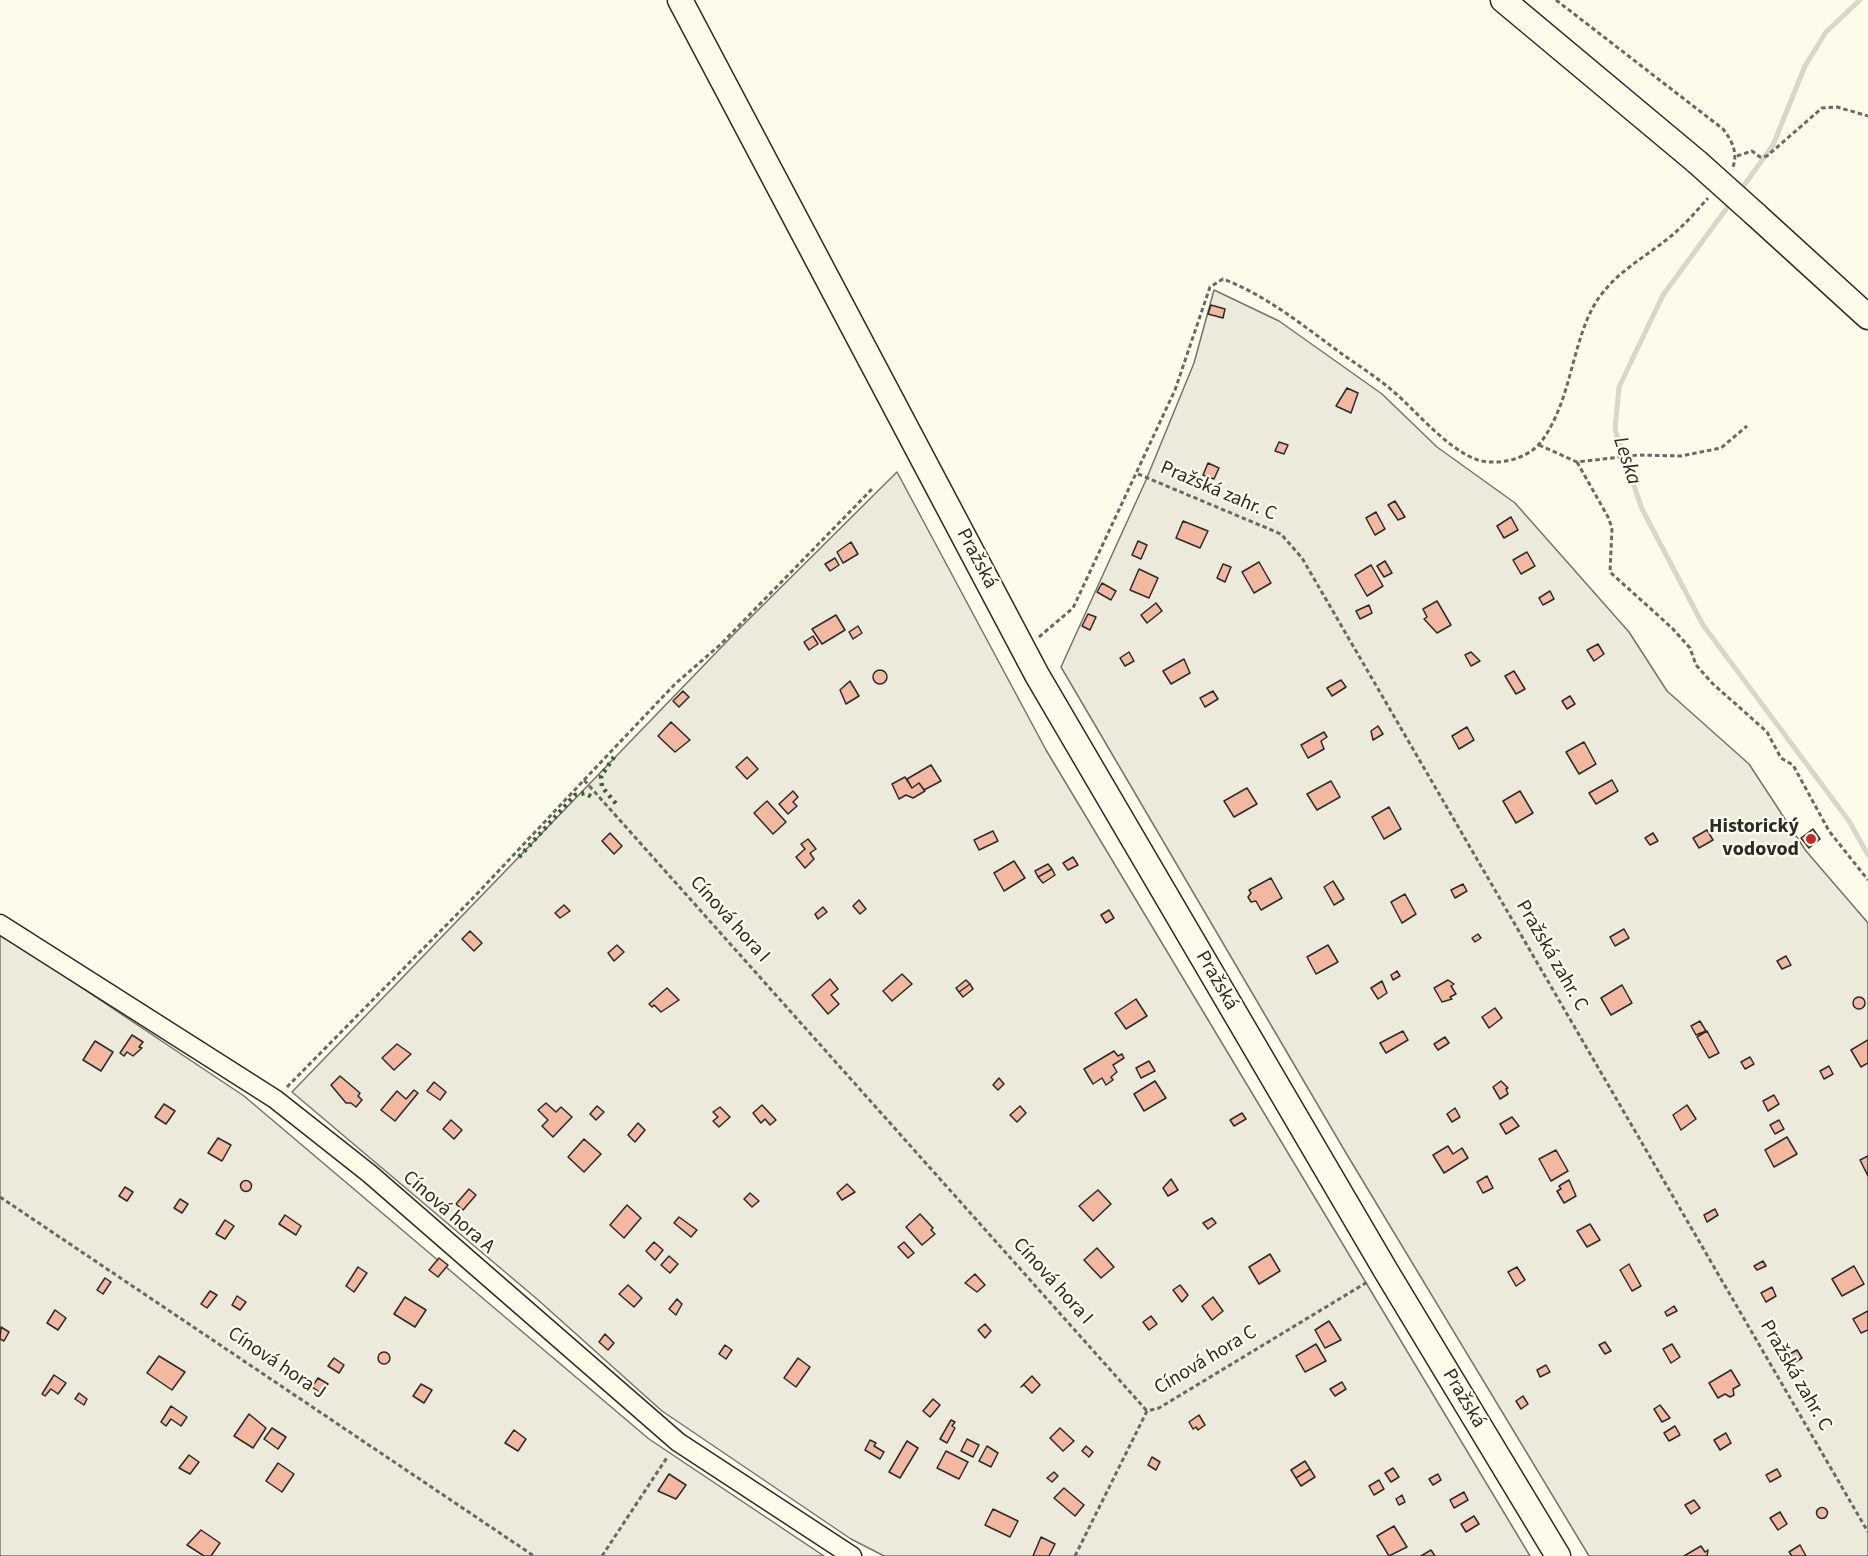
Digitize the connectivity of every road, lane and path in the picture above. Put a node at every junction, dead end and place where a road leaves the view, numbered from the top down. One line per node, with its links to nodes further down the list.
1 (680, 0): 14 (main road, Pražská)
2 (1503, 0): 8 (main road, bridge)
3 (1556, 0): 5 (path)
4 (1868, 117): 5 (path)
5 (1736, 157): 6 (path)
6 (1732, 171)
7 (1711, 196): 10 (path)
8 (1868, 317)
9 (1747, 426): 11 (path)
10 (1539, 445): 11 (path); 12 (path)
11 (1576, 462): 16 (path)
12 (1138, 474): 14 (path); 23 (path, Pražská zahr. C)
13 (872, 489): 15 (path)
14 (1023, 649): 20 (main road, Pražská)
15 (584, 780): 18 (path); 21 (path, Cínová hora I)
16 (1868, 880)
17 (0, 924): 18 (street, Cínová hora A)
18 (275, 1099): 22 (street, Cínová hora A)
19 (0, 1197): 24 (path, Cínová hora J)
20 (1386, 1271): 21 (path, Cínová hora C); 28 (main road, Pražská)
21 (1147, 1411): 27 (path, Cínová hora C)
22 (678, 1442): 25 (path); 26 (street, Cínová hora A)
23 (1868, 1532)
24 (534, 1556)
25 (602, 1556)
26 (852, 1556)
27 (1075, 1556)
28 (1558, 1556)

